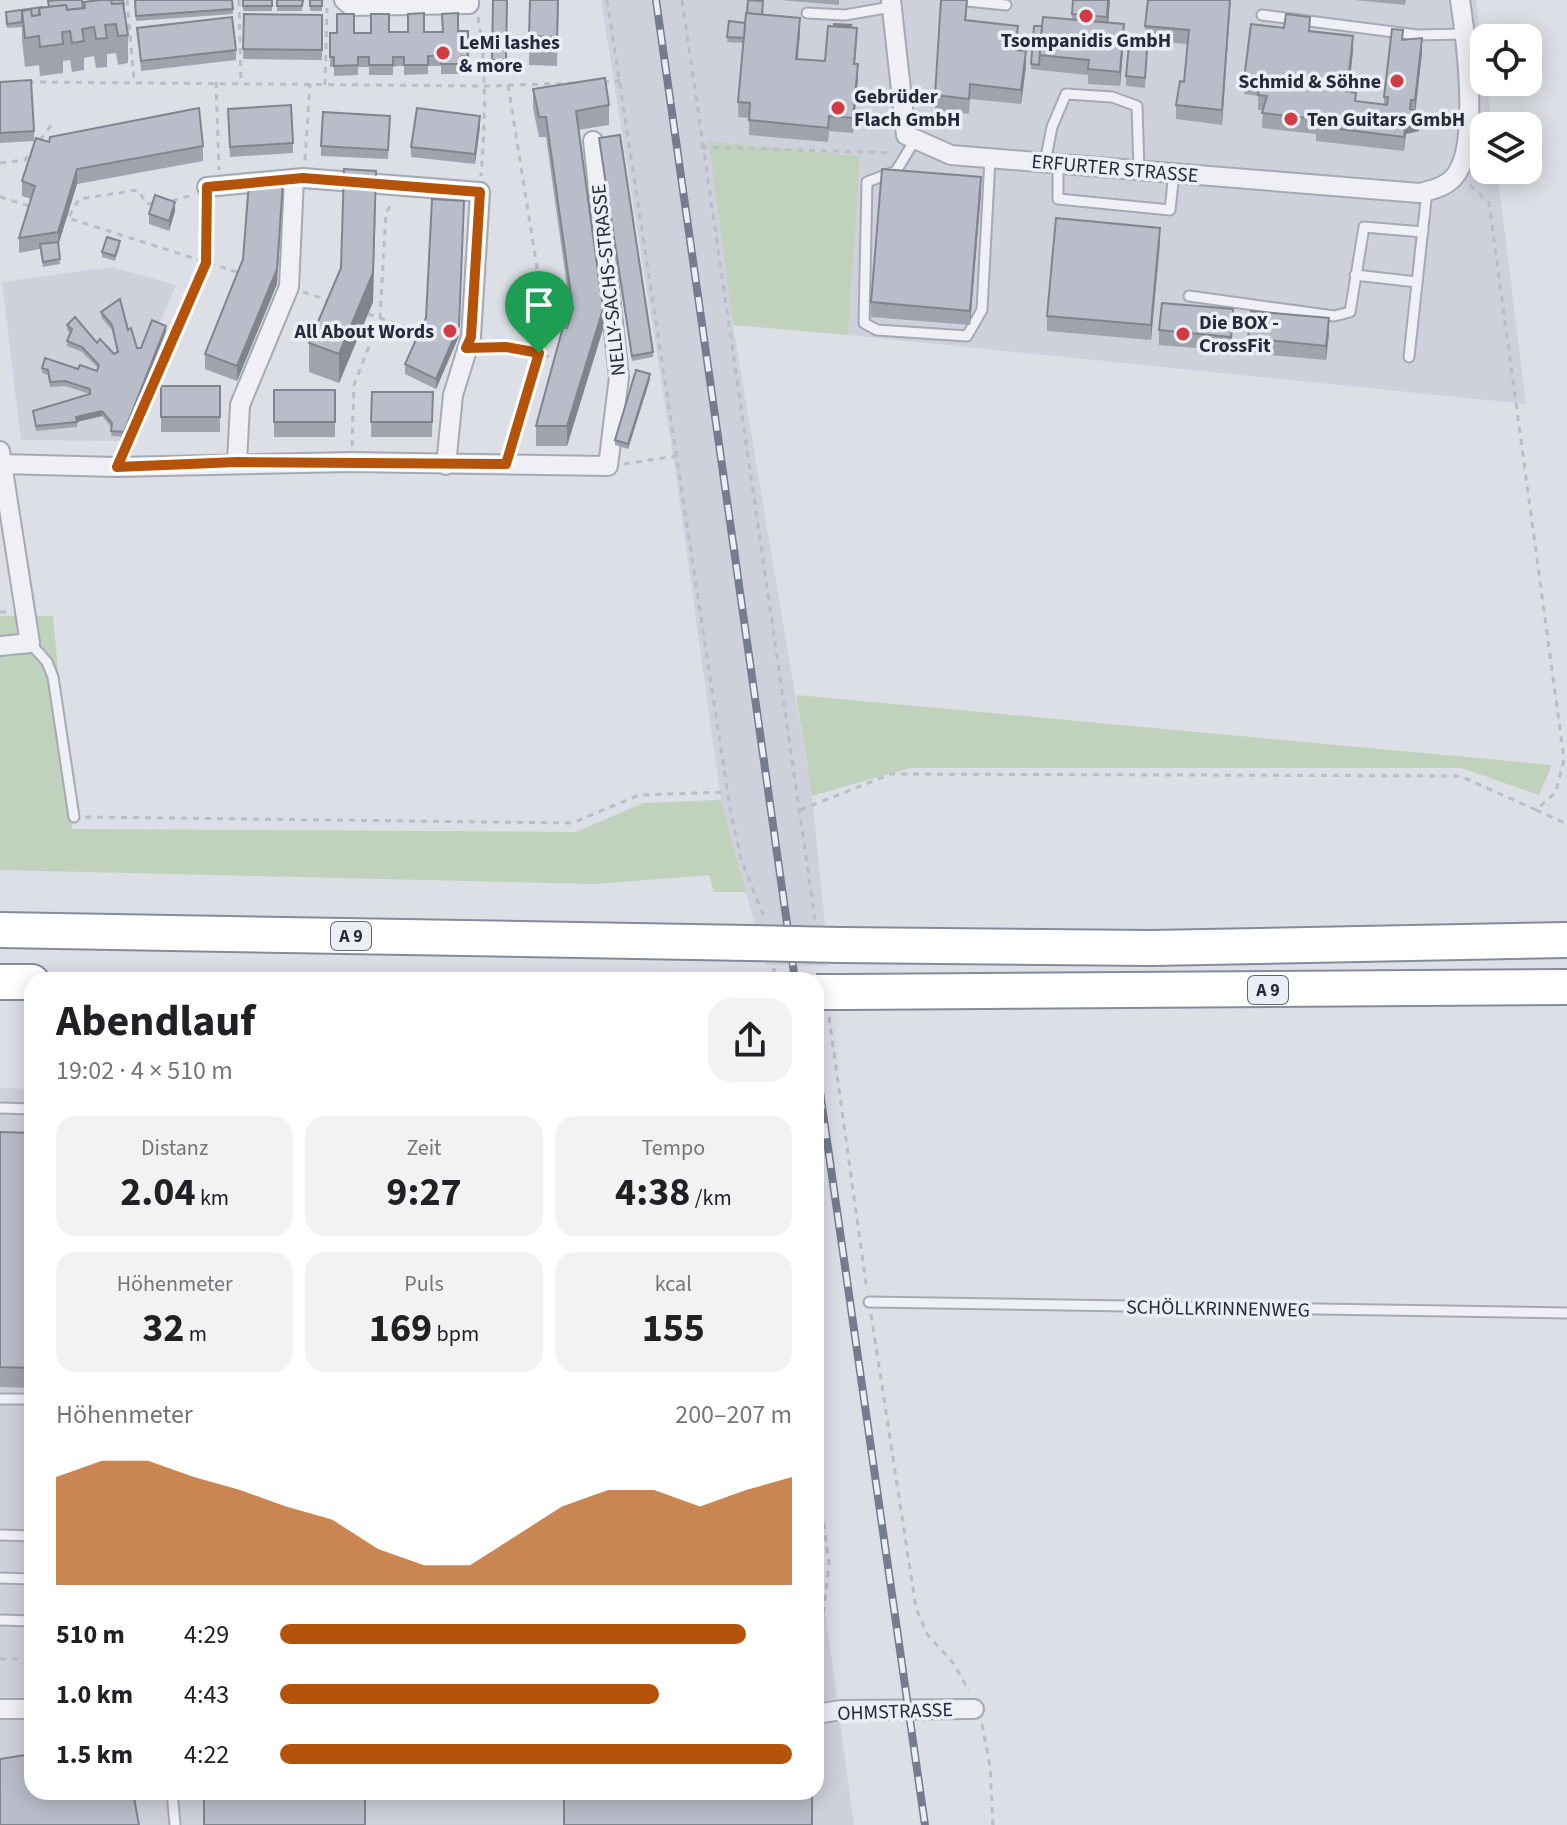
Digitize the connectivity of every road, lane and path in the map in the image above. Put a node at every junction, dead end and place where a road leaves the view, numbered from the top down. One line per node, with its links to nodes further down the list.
1 (127, 0): 15 (path)
2 (239, 0): 20 (path)
3 (327, 0): 23 (path)
4 (344, 0): 9 (street)
5 (607, 0): 16 (path)
6 (682, 0): 29 (path)
7 (957, 0): 11 (lane)
8 (1460, 0): 14 (street)
9 (469, 2): 25 (path)
10 (891, 3): 12 (lane); 28 (street)
11 (1006, 5)
12 (807, 13)
13 (1262, 15): 14 (lane)
14 (1464, 34): 35 (street)
15 (134, 81): 17 (path); 18 (path)
16 (620, 81): 19 (path); 58 (path)
17 (15, 82)
18 (216, 82): 20 (path); 38 (path)
19 (592, 82)
20 (241, 83): 22 (path)
21 (578, 83): 24 (path)
22 (310, 84): 23 (path); 36 (path)
23 (325, 85): 25 (path)
24 (508, 85): 25 (path); 55 (path)
25 (486, 86): 40 (path)
26 (52, 124): 31 (path)
27 (593, 141): 64 (street, NELLY-SACHS-STRASSE)
28 (910, 146): 29 (path); 30 (street, ERFURTER STRASSE); 30 (lane)
29 (701, 147): 70 (path)
30 (990, 158): 32 (street, ERFURTER STRASSE)
31 (0, 163)
32 (1052, 163): 33 (street, ERFURTER STRASSE); 33 (lane); 34 (lane)
33 (1139, 170): 34 (street, ERFURTER STRASSE)
34 (1174, 173): 39 (street, ERFURTER STRASSE)
35 (1457, 173): 39 (street); 69 (path)
36 (298, 178): 37 (street); 38 (street); 48 (street)
37 (397, 183): 40 (street); 52 (path)
38 (213, 186): 44 (path); 44 (path)
39 (1427, 191): 43 (lane)
40 (480, 192): 54 (street)
41 (0, 197): 42 (path)
42 (33, 207)
43 (1423, 232): 46 (lane); 47 (lane)
44 (206, 263): 45 (path); 65 (path)
45 (243, 274)
46 (1355, 275): 47 (lane); 49 (lane)
47 (1417, 282): 56 (lane)
48 (289, 287): 50 (path); 60 (street)
49 (1189, 296)
50 (338, 304)
51 (368, 314): 52 (path)
52 (380, 318): 53 (path); 61 (path)
53 (423, 332)
54 (466, 348): 55 (path); 63 (street)
55 (539, 353): 57 (path); 62 (path)
56 (1409, 357)
57 (559, 359)
58 (676, 456): 64 (path); 68 (path)
59 (1, 460): 65 (street); 66 (street)
60 (237, 462): 61 (street); 65 (street)
61 (351, 462): 63 (street)
62 (506, 464): 63 (street); 64 (street)
63 (446, 465)
64 (608, 466)
65 (117, 467)
66 (30, 643): 67 (street); 71 (lane)
67 (0, 646)
68 (727, 792): 71 (path); 76 (path)
69 (1536, 810): 70 (path); 72 (path)
70 (800, 811): 74 (path)
71 (74, 817)
72 (1567, 824)
73 (0, 930): 76 (highway, A 9)
74 (827, 933): 75 (highway, A 9); 76 (highway, A 9, bridge)
75 (1567, 940)
76 (763, 943): 77 (path)
77 (772, 972)
78 (0, 982): 79 (highway)
79 (24, 982)
80 (1567, 987): 81 (highway, A 9)
81 (830, 1000): 84 (path)
82 (0, 1108): 83 (lane)
83 (24, 1109)
84 (869, 1302): 85 (lane, SCHÖLLKRINNENWEG); 100 (path)
85 (1567, 1313)
86 (0, 1399): 87 (lane)
87 (24, 1399)
88 (824, 1526): 93 (path)
89 (0, 1535): 90 (lane)
90 (24, 1536)
91 (0, 1578): 92 (lane)
92 (24, 1579)
93 (824, 1608)
94 (0, 1620): 95 (lane)
95 (24, 1621)
96 (0, 1659): 97 (path)
97 (24, 1659)
98 (0, 1709): 99 (street)
99 (24, 1709)
100 (974, 1709): 101 (street, OHMSTRASSE); 104 (path)
101 (824, 1713)
102 (173, 1800): 103 (lane)
103 (175, 1825)
104 (993, 1825)

